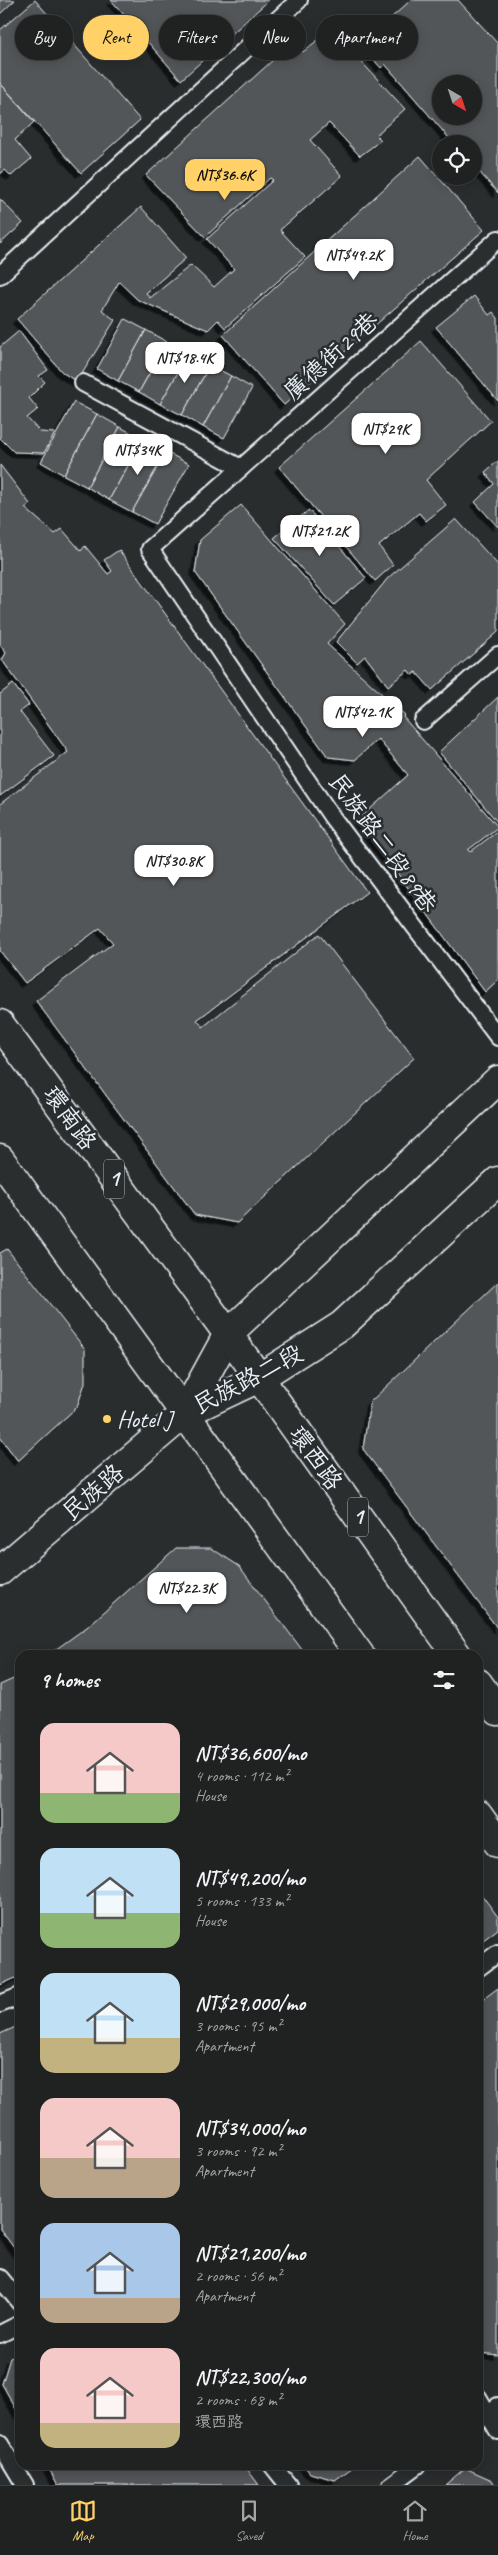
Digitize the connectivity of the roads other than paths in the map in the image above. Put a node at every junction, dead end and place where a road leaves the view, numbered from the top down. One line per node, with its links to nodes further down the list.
1 (299, 0): 3 (lane)
2 (498, 239): 5 (lane, 廣德街29巷)
3 (0, 275)
4 (83, 383): 5 (lane)
5 (241, 468): 6 (lane, 廣德街29巷)
6 (150, 550): 10 (lane, 民族路二段89巷)
7 (498, 655): 8 (lane)
8 (423, 722)
9 (0, 1024): 14 (main road, 環南路 / 1)
10 (498, 1037)
11 (498, 1080): 14 (main road, 民族路二段)
12 (0, 1160): 16 (main road)
13 (498, 1181): 15 (main road, 民族路二段)
14 (228, 1334): 15 (main road, 環西路 / 1); 16 (main road, 民族路二段)
15 (259, 1378): 16 (main road, 民族路二段); 19 (main road, 環西路 / 1)
16 (185, 1413): 17 (main road, 民族路); 18 (main road)
17 (0, 1571)
18 (356, 1650)
19 (454, 1650)
20 (483, 1690): 21 (main road)
21 (498, 1711)
22 (483, 1822): 23 (main road)
23 (498, 1843)
24 (498, 1953): 25 (lane)
25 (483, 1964)
26 (15, 1998): 27 (lane)
27 (0, 2004)
28 (0, 2278): 29 (lane)
29 (15, 2297)
30 (15, 2326): 31 (lane)
31 (0, 2334)
32 (488, 2413): 33 (lane)
33 (498, 2430)
34 (0, 2444): 35 (lane)
35 (15, 2469)
36 (16, 2470): 39 (lane)
37 (276, 2470): 40 (lane)
38 (412, 2470): 41 (lane)
39 (25, 2485)
40 (288, 2485)
41 (392, 2485)

